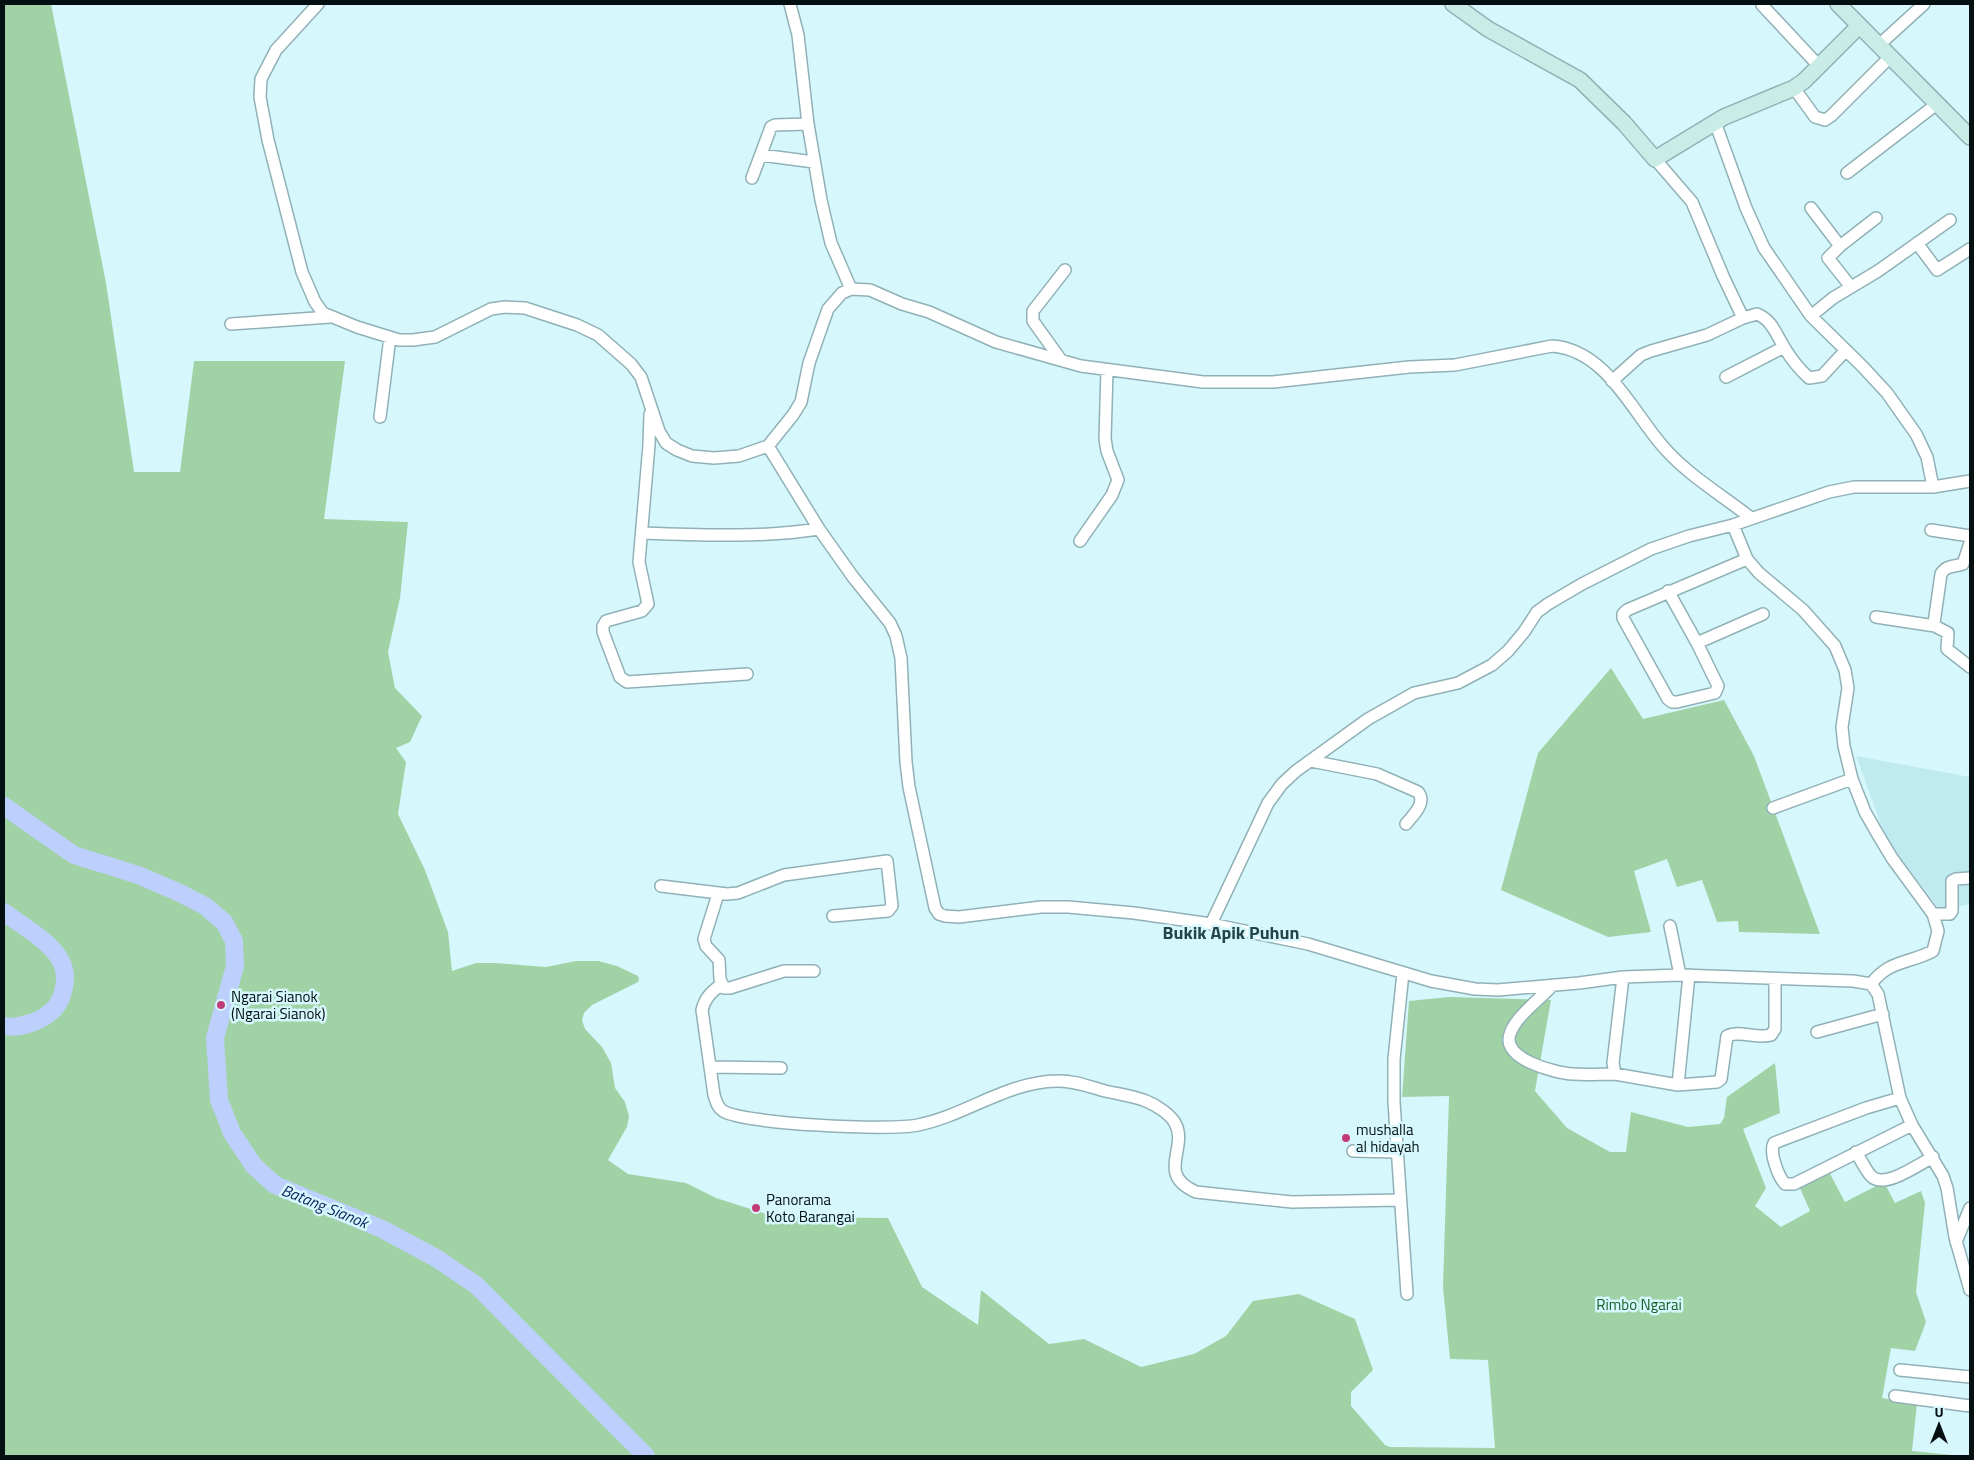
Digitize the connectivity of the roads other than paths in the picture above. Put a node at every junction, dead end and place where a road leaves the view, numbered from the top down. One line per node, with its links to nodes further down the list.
1 (318, 4): 31 (street)
2 (790, 4): 14 (street)
3 (1454, 4): 17 (street)
4 (1838, 4): 7 (street)
5 (1924, 4): 8 (street)
6 (1762, 5): 10 (street)
7 (1859, 26): 8 (street); 10 (street)
8 (1879, 45): 9 (street)
9 (1891, 56): 11 (street); 12 (street)
10 (1819, 66): 11 (street)
11 (1794, 88): 13 (street)
12 (1938, 103): 15 (street); 19 (street)
13 (1715, 122): 17 (street); 30 (street)
14 (808, 124): 16 (street); 18 (street)
15 (1969, 135)
16 (760, 155): 18 (street); 20 (street)
17 (1654, 160): 32 (street)
18 (814, 162): 29 (street)
19 (1847, 173)
20 (752, 178)
21 (1811, 208): 25 (street)
22 (1876, 218): 25 (street)
23 (1950, 220): 24 (street)
24 (1917, 243): 26 (street); 28 (street)
25 (1840, 246): 28 (street)
26 (1970, 249)
27 (1065, 270): 37 (street)
28 (1850, 287): 30 (street)
29 (851, 289): 37 (street); 43 (street)
30 (1811, 316): 36 (street)
31 (330, 317): 33 (street); 34 (street)
32 (1743, 318): 35 (street); 40 (street)
33 (231, 324)
34 (390, 337): 41 (street); 42 (street)
35 (1784, 347): 36 (street); 39 (street)
36 (1846, 350): 45 (street)
37 (1061, 360): 38 (street)
38 (1107, 370): 40 (street); 52 (street)
39 (1726, 377)
40 (1612, 380): 46 (street)
41 (650, 400): 43 (street); 50 (street)
42 (380, 417)
43 (768, 446): 48 (street)
44 (1970, 481): 45 (street)
45 (1933, 487): 46 (street)
46 (1751, 518): 47 (street)
47 (1733, 525): 54 (street); 62 (street)
48 (819, 529): 50 (street); 71 (street)
49 (1931, 530): 51 (street)
50 (643, 533): 61 (street)
51 (1970, 536)
52 (1080, 541)
53 (1970, 543): 58 (street)
54 (1747, 559): 55 (street); 63 (street)
55 (1668, 591): 59 (street); 59 (street)
56 (1763, 614): 59 (street)
57 (1876, 617): 58 (street)
58 (1935, 626): 60 (street)
59 (1697, 642)
60 (1970, 667)
61 (748, 674)
62 (1311, 761): 65 (street); 71 (street)
63 (1852, 779): 64 (street); 69 (street)
64 (1773, 808)
65 (1406, 824)
66 (1970, 878): 69 (street)
67 (661, 886): 68 (street)
68 (718, 894): 70 (street); 78 (street)
69 (1933, 914): 79 (street)
70 (833, 916)
71 (1211, 924): 74 (street)
72 (1670, 926): 75 (street)
73 (814, 971): 78 (street)
74 (1403, 973): 80 (street); 90 (street)
75 (1684, 975): 76 (street); 77 (street); 86 (street)
76 (1623, 977): 80 (street); 85 (street)
77 (1775, 979): 79 (street); 86 (street)
78 (722, 984): 83 (street)
79 (1871, 984): 81 (street)
80 (1553, 985): 85 (street)
81 (1883, 1014): 82 (street); 87 (street)
82 (1817, 1032)
83 (710, 1067): 84 (street); 93 (street)
84 (781, 1068)
85 (1615, 1074): 86 (street)
86 (1678, 1085)
87 (1900, 1098): 88 (street); 91 (street)
88 (1912, 1125): 91 (street); 92 (street)
89 (1353, 1151): 90 (street)
90 (1396, 1152): 93 (street)
91 (1856, 1152): 92 (street)
92 (1932, 1157): 95 (street)
93 (1400, 1200): 97 (street)
94 (1970, 1208): 95 (street)
95 (1956, 1242): 96 (street)
96 (1970, 1290)
97 (1407, 1294)
98 (1900, 1370): 99 (street)
99 (1970, 1377)
100 (1894, 1396): 101 (street)
101 (1970, 1406)

